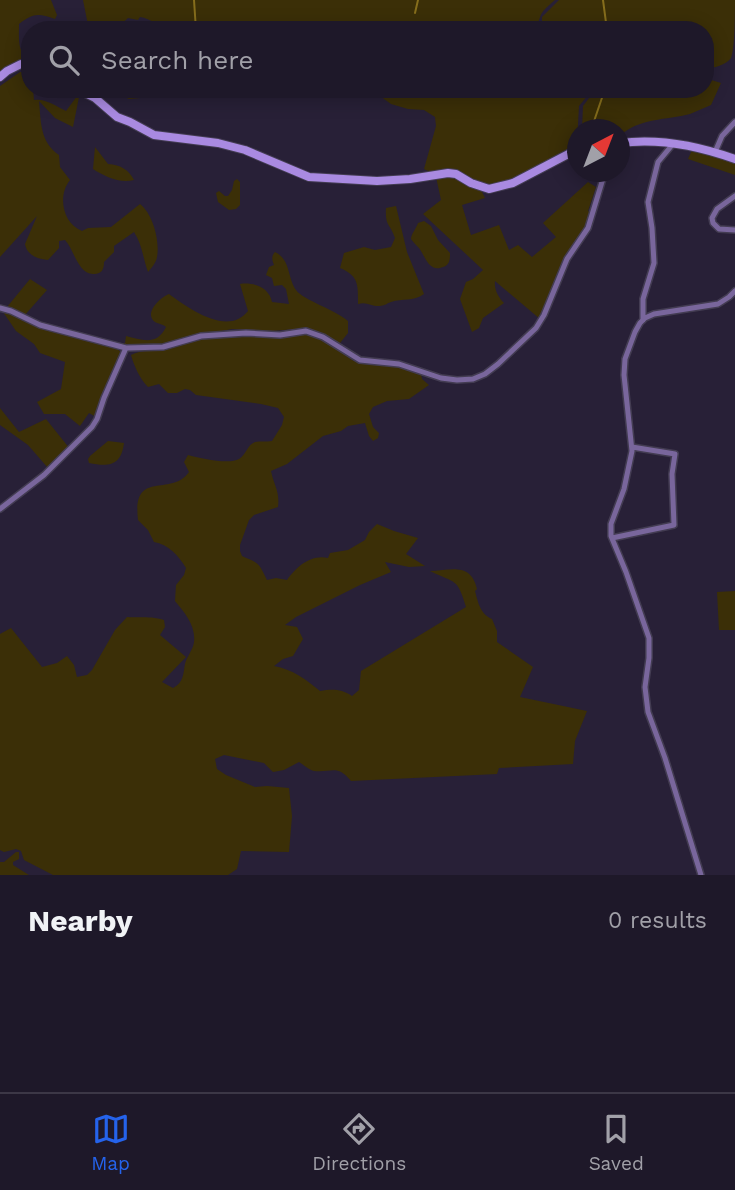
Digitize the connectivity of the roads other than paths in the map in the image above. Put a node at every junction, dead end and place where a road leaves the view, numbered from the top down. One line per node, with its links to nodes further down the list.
1 (21, 64): 2 (street)
2 (0, 77)
3 (95, 98): 8 (street)
4 (735, 122): 7 (street)
5 (630, 144): 6 (street)
6 (673, 144): 7 (street); 15 (street)
7 (715, 152): 9 (street)
8 (567, 155)
9 (735, 159)
10 (603, 182): 16 (street)
11 (735, 196): 12 (street)
12 (735, 230)
13 (735, 290): 15 (street)
14 (0, 307): 16 (street)
15 (643, 320): 17 (street)
16 (126, 348): 18 (street)
17 (632, 447): 19 (street); 19 (street)
18 (0, 509)
19 (612, 538): 20 (street)
20 (701, 875)

